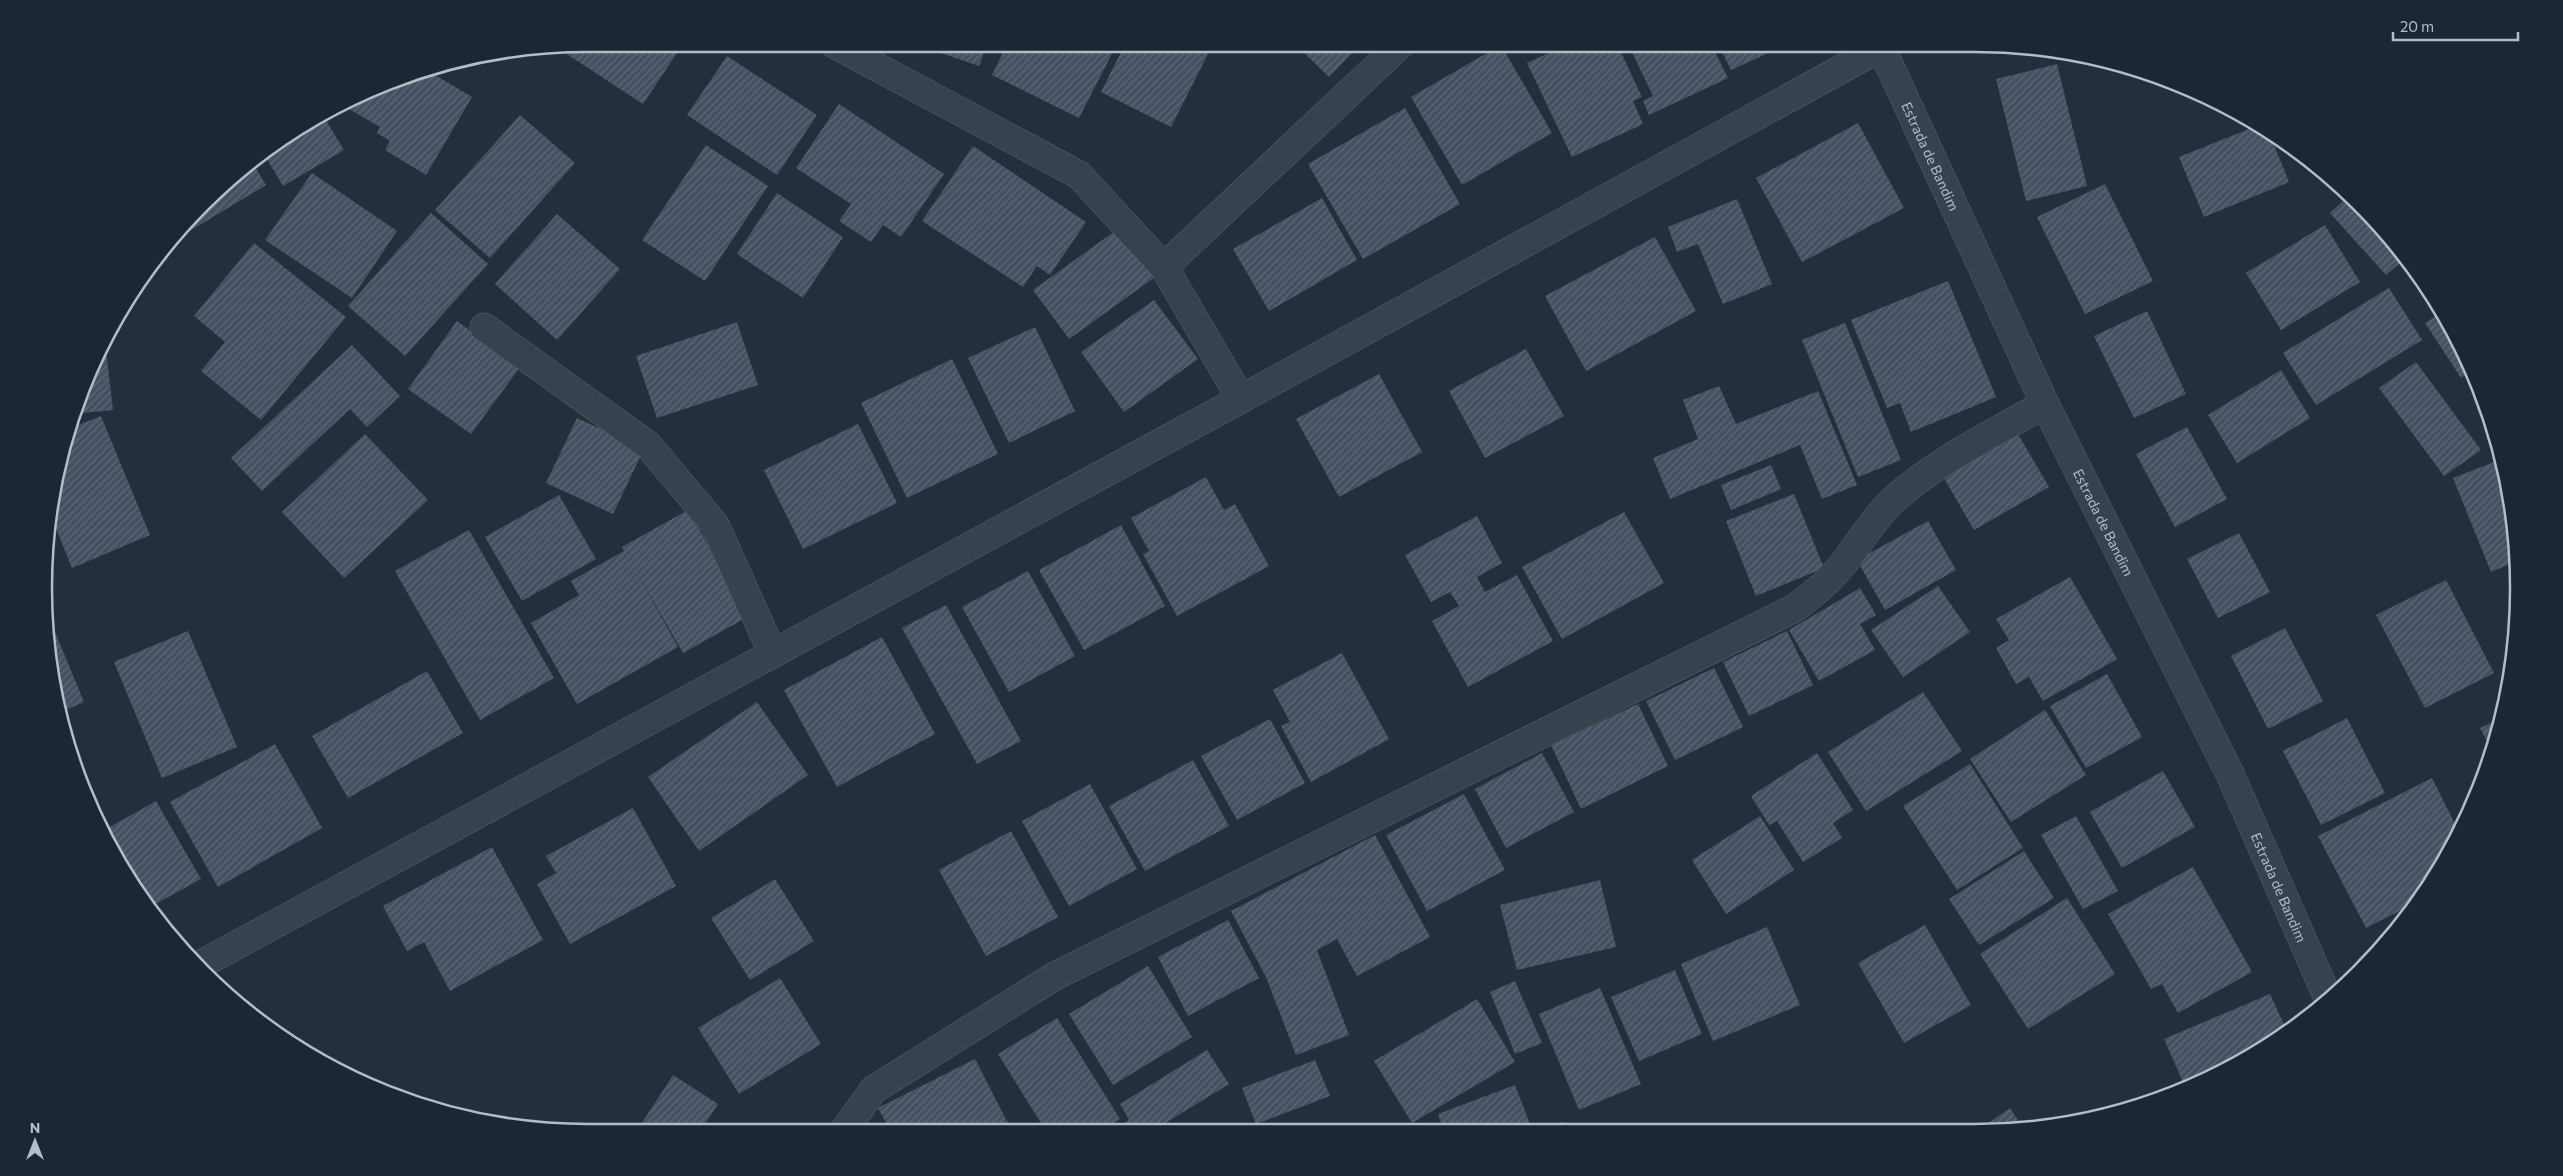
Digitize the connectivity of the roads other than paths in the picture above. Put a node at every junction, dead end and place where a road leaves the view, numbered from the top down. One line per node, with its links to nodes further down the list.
1 (849, 52): 5 (street)
2 (1392, 52): 5 (street)
3 (1871, 52): 7 (street)
4 (1887, 52): 8 (street, Estrada de Bandim)
5 (1164, 267): 7 (street)
6 (484, 327): 9 (street)
7 (1241, 399): 9 (street)
8 (2044, 404): 11 (street, Estrada de Bandim); 12 (street)
9 (773, 654): 10 (street)
10 (205, 962)
11 (2326, 993)
12 (849, 1124)

